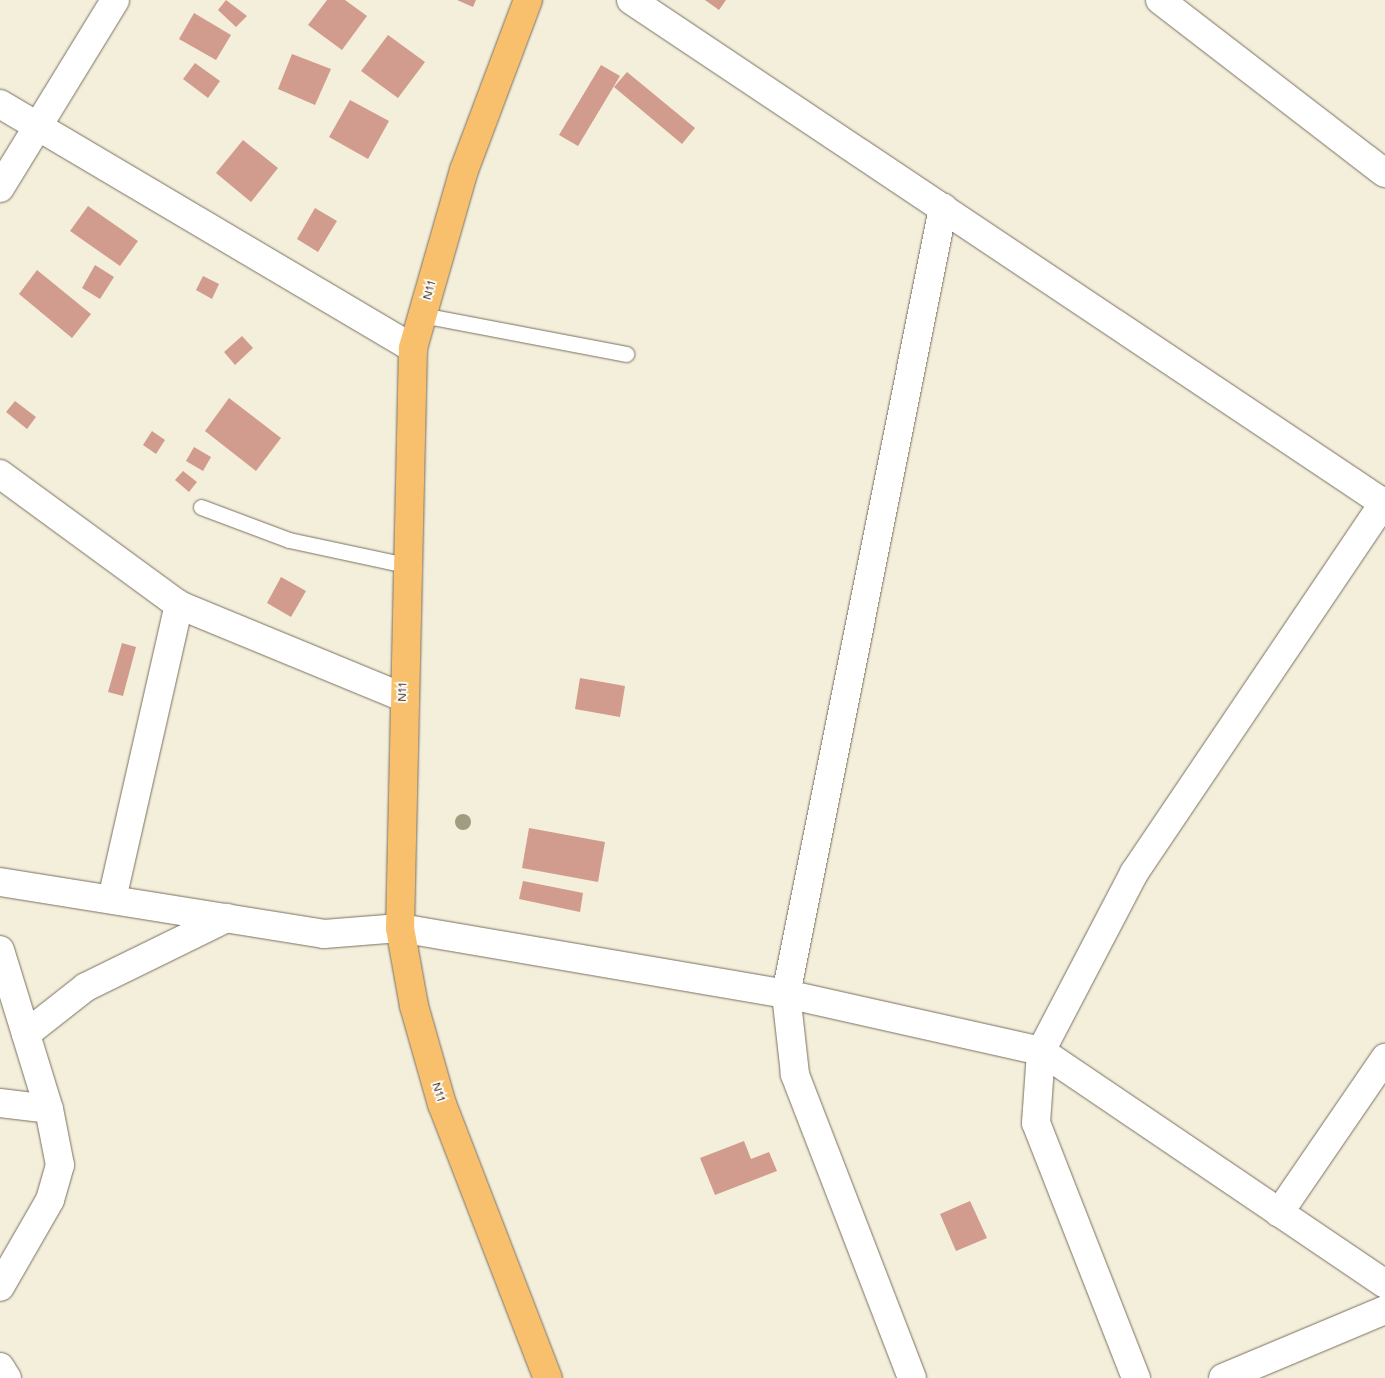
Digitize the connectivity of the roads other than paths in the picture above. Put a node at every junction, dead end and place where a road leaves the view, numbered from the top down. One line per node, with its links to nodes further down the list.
1 (115, 0): 6 (street)
2 (528, 0): 10 (main road, N11)
3 (631, 0): 9 (street)
4 (1160, 0): 7 (street)
5 (0, 104): 6 (street)
6 (38, 127): 8 (street); 11 (street)
7 (1385, 173)
8 (0, 188)
9 (943, 208): 14 (street); 24 (street)
10 (422, 314): 11 (main road, N11); 12 (lane)
11 (413, 348): 16 (main road, N11)
12 (626, 354)
13 (0, 474): 17 (street)
14 (1385, 503): 26 (street)
15 (201, 507): 16 (lane)
16 (406, 564): 18 (main road, N11)
17 (179, 605): 18 (street); 20 (street)
18 (402, 697): 22 (main road, N11)
19 (0, 882): 20 (street)
20 (112, 900): 21 (street)
21 (227, 918): 22 (street); 25 (street)
22 (400, 928): 24 (street); 36 (main road, N11)
23 (0, 950): 25 (street)
24 (786, 994): 26 (street); 37 (street)
25 (26, 1034): 29 (street)
26 (1041, 1052): 30 (street); 38 (street)
27 (1385, 1058): 30 (street)
28 (0, 1103): 29 (street)
29 (49, 1109): 32 (street)
30 (1279, 1213): 31 (street)
31 (1385, 1284)
32 (0, 1287)
33 (1385, 1310): 39 (street)
34 (0, 1367): 35 (street)
35 (7, 1378)
36 (548, 1378)
37 (912, 1378)
38 (1136, 1378)
39 (1223, 1378)

